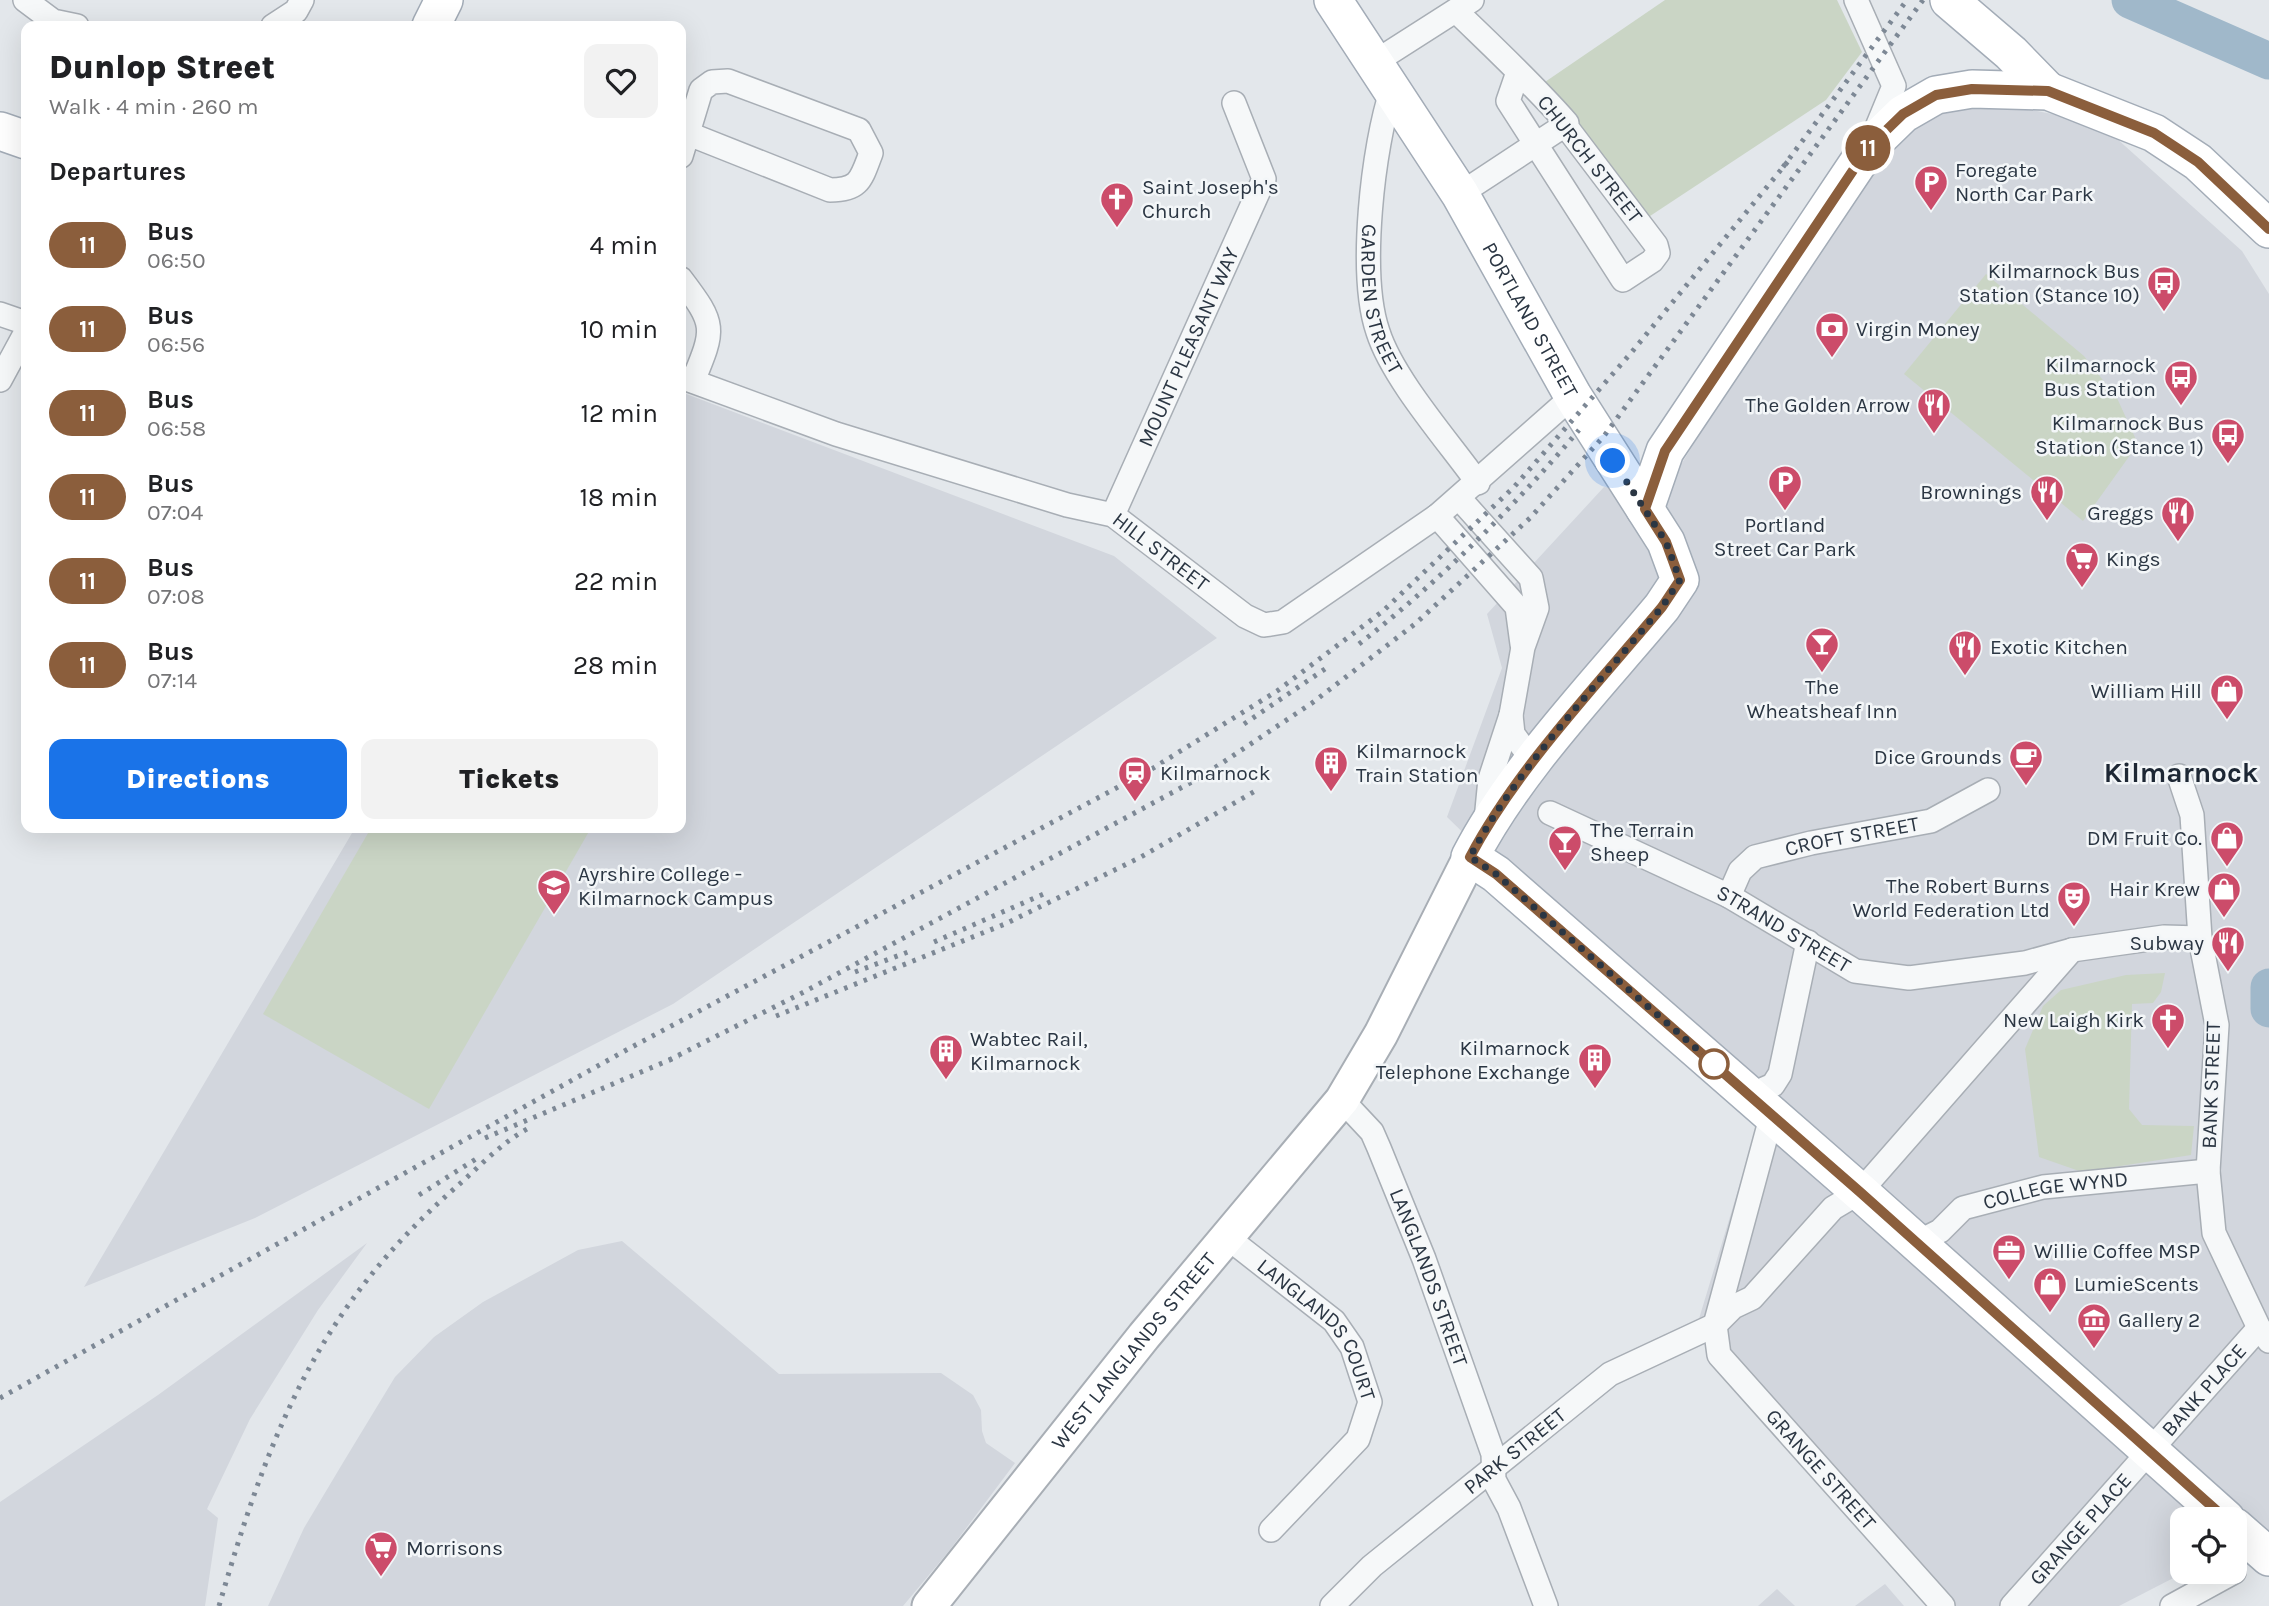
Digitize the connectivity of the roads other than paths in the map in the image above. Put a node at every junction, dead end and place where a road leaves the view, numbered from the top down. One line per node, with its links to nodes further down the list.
1 (25, 0): 8 (street)
2 (302, 0): 9 (street)
3 (444, 0): 10 (main road)
4 (1333, 0): 12 (main road, PORTLAND STREET)
5 (1856, 0): 21 (street)
6 (1949, 0): 13 (main road)
7 (1464, 5): 11 (street, CHURCH STREET); 12 (street)
8 (53, 21)
9 (281, 21)
10 (434, 21)
11 (1518, 72): 15 (street, CHURCH STREET); 20 (street)
12 (1384, 76): 22 (main road, PORTLAND STREET); 31 (street, GARDEN STREET)
13 (2048, 91): 21 (main road); 23 (main road)
14 (1234, 103): 34 (street, MOUNT PLEASANT WAY)
15 (1565, 125): 20 (street); 20 (street, CHURCH STREET)
16 (0, 131): 18 (main road)
17 (689, 134): 17 (street); 19 (street)
18 (21, 138)
19 (686, 142)
20 (1536, 145): 22 (street)
21 (1868, 148): 33 (main road)
22 (1460, 194): 30 (main road, PORTLAND STREET)
23 (2269, 229)
24 (686, 286): 28 (street)
25 (0, 314): 26 (street)
26 (21, 321)
27 (21, 341): 29 (street)
28 (687, 379): 34 (street, HILL STREET)
29 (0, 380)
30 (1573, 396): 31 (street, HILL STREET); 33 (main road, PORTLAND STREET)
31 (1478, 483): 32 (street, HILL STREET)
32 (1459, 498): 35 (street, HILL STREET); 36 (street)
33 (1645, 509): 38 (main road, PORTLAND STREET)
34 (1113, 515): 35 (street, HILL STREET)
35 (1437, 516): 36 (street)
36 (1523, 647): 37 (street)
37 (1511, 715): 38 (street); 42 (street)
38 (1542, 754): 42 (main road)
39 (2179, 776): 44 (street, BANK STREET)
40 (1988, 790): 43 (street, CROFT STREET)
41 (1550, 813): 43 (street, STRAND STREET)
42 (1478, 842): 47 (street, WEST LANGLANDS STREET); 48 (main road)
43 (1729, 896): 45 (street, STRAND STREET)
44 (2200, 938): 46 (street, STRAND STREET); 49 (street, BANK STREET)
45 (1808, 942): 46 (street, STRAND STREET); 48 (street)
46 (2072, 950): 50 (street, PARK STREET)
47 (1342, 1100): 51 (street, WEST LANGLANDS STREET); 56 (street, LANGLANDS STREET)
48 (1761, 1104): 50 (main road); 53 (street)
49 (2208, 1171): 52 (street, COLLEGE WYND); 54 (street, BANK STREET)
50 (1860, 1192): 52 (main road); 53 (street, PARK STREET)
51 (1228, 1238): 58 (street, LANGLANDS COURT); 60 (street, WEST LANGLANDS STREET)
52 (1916, 1243): 55 (main road)
53 (1715, 1325): 56 (street, PARK STREET); 63 (street, GRANGE STREET)
54 (2264, 1335): 55 (street, BANK PLACE)
55 (2151, 1452): 57 (main road); 64 (street, GRANGE PLACE)
56 (1494, 1466): 61 (street, PARK STREET); 62 (street, LANGLANDS STREET)
57 (2213, 1507)
58 (1271, 1530)
59 (2254, 1561): 65 (street)
60 (929, 1606)
61 (1332, 1606)
62 (1546, 1606)
63 (1943, 1606)
64 (2012, 1606)
65 (2172, 1606)

